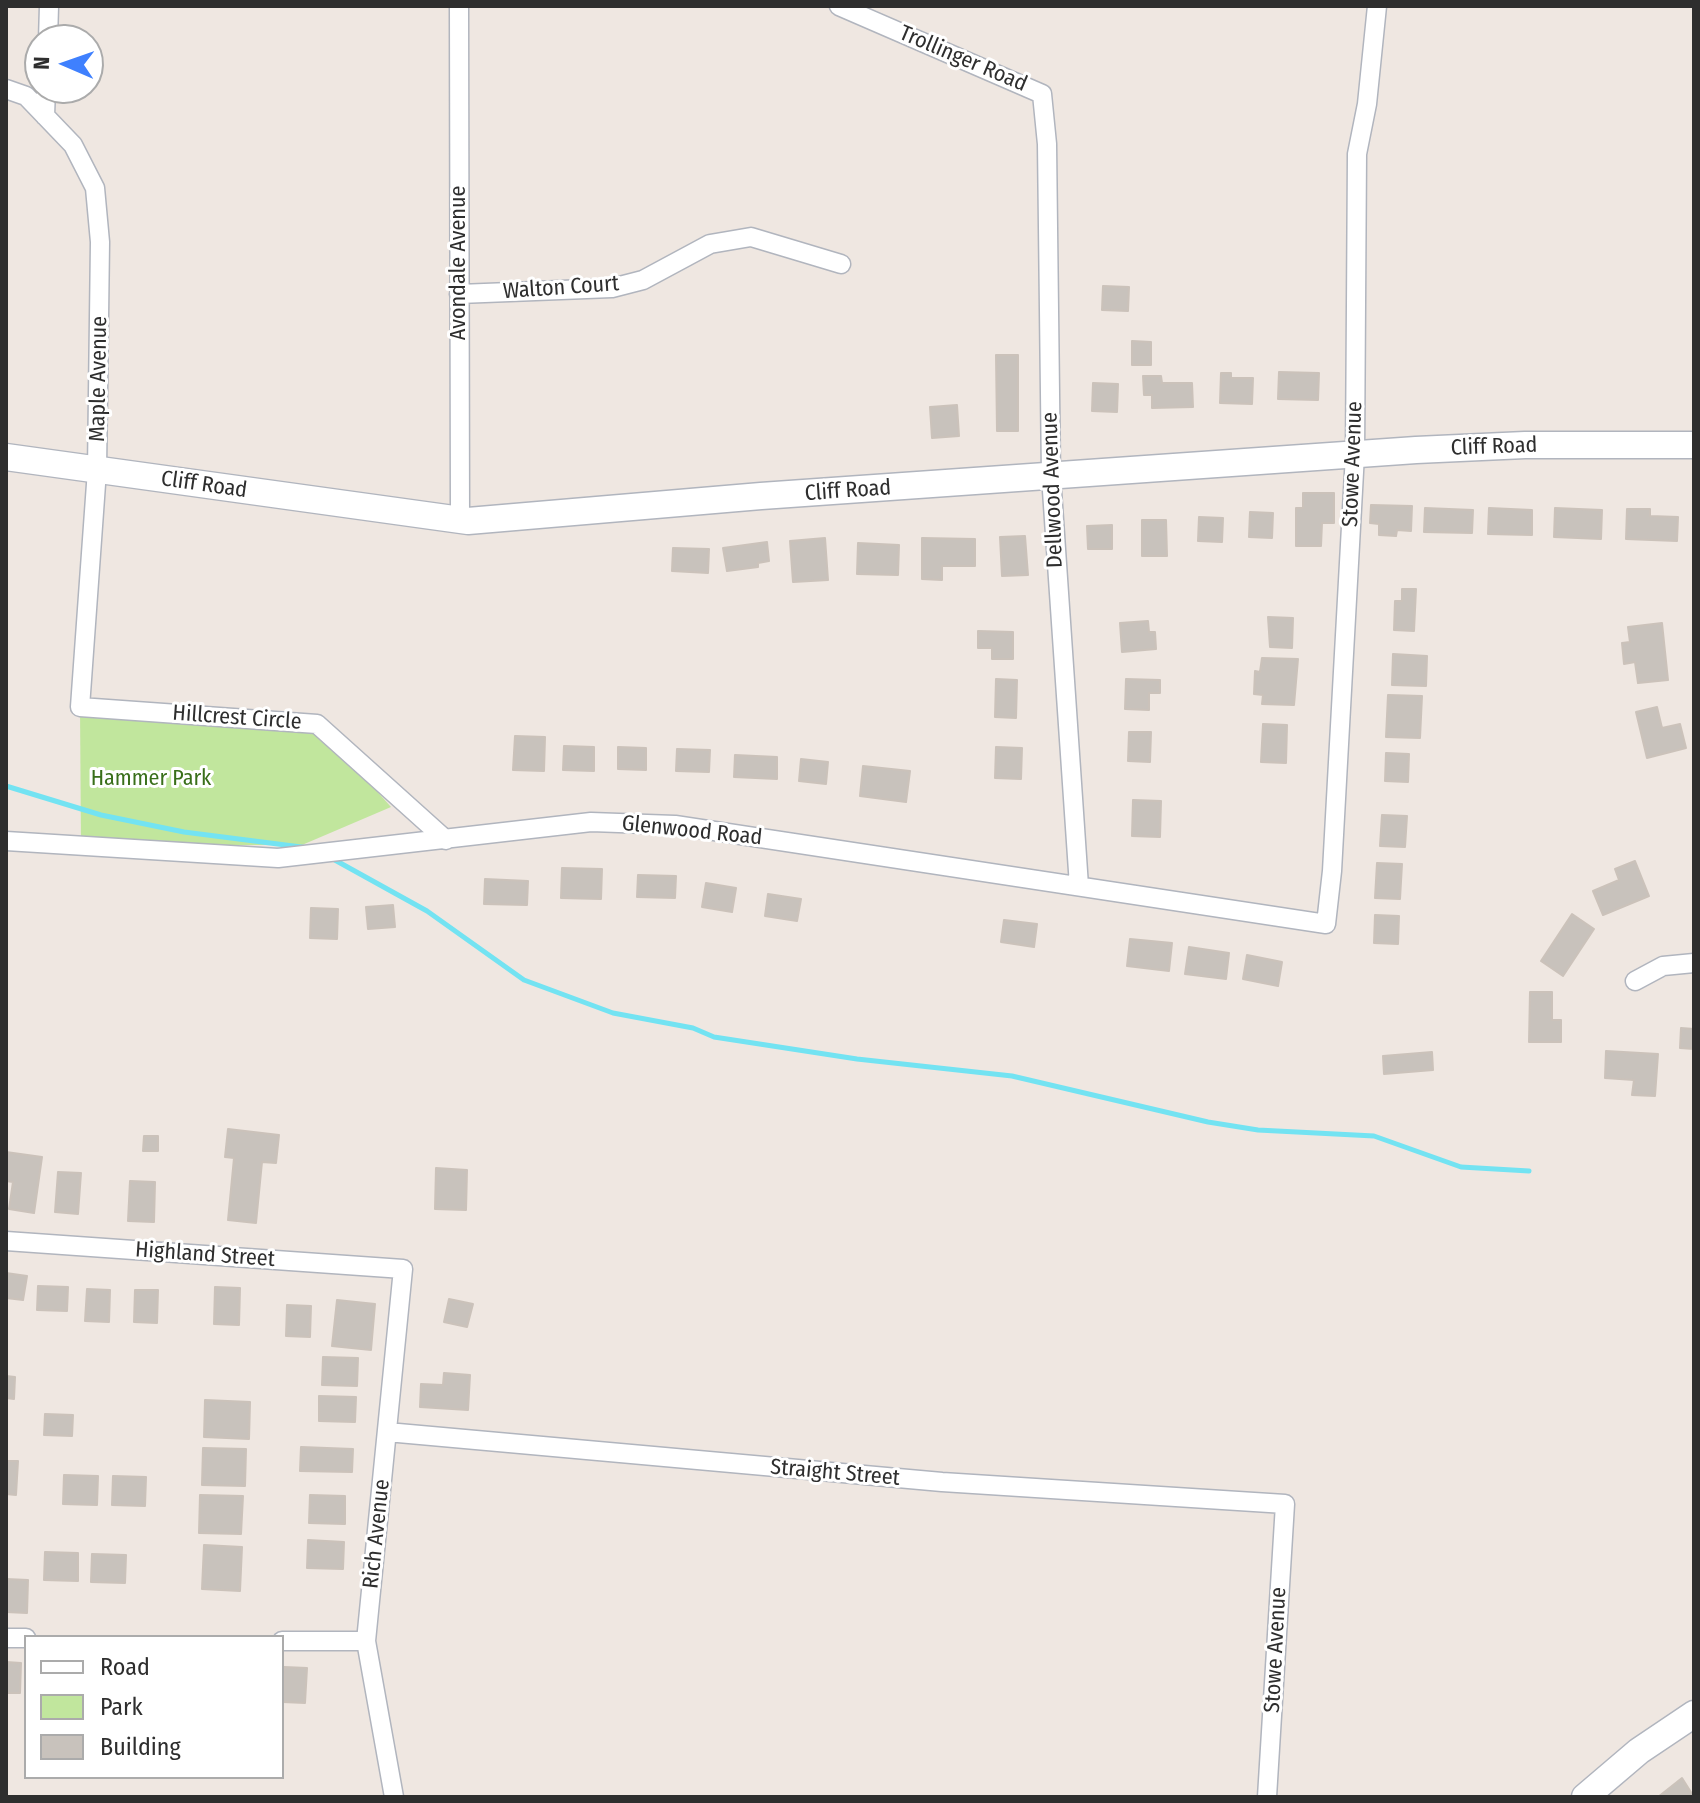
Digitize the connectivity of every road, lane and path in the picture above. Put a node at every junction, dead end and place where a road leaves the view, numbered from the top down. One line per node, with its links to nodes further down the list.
1 (459, 6): 9 (street, Avondale Avenue)
2 (839, 6): 5 (street, Trollinger Road)
3 (1377, 6): 11 (street, Stowe Avenue)
4 (6, 89): 7 (street, Maple Avenue)
5 (1042, 94): 14 (street, Dellwood Avenue)
6 (45, 104): 7 (street)
7 (45, 116): 13 (street, Maple Avenue)
8 (841, 264): 9 (street, Walton Court)
9 (459, 294): 15 (street, Avondale Avenue)
10 (1694, 445): 11 (street, Cliff Road)
11 (1355, 454): 14 (street, Cliff Road); 20 (street, Stowe Avenue)
12 (6, 457): 13 (street, Cliff Road)
13 (97, 470): 15 (street, Cliff Road); 16 (street, Maple Avenue)
14 (1051, 476): 15 (street, Cliff Road); 19 (street, Dellwood Avenue)
15 (460, 520)
16 (80, 707): 17 (street, Hillcrest Circle)
17 (446, 840): 18 (street, Glenwood Road); 19 (street, Glenwood Road)
18 (6, 841)
19 (1079, 886): 20 (street, Glenwood Road)
20 (1326, 924)
21 (1694, 963): 22 (street)
22 (1635, 981)
23 (6, 1241): 24 (street, Highland Street)
24 (403, 1269): 25 (street, Rich Avenue)
25 (387, 1432): 26 (street, Straight Street); 28 (street, Rich Avenue)
26 (1285, 1504): 31 (street, Stowe Avenue)
27 (284, 1641): 28 (street)
28 (366, 1641): 30 (street, Rich Avenue)
29 (1694, 1714): 32 (street)
30 (394, 1797)
31 (1267, 1797)
32 (1585, 1797)

